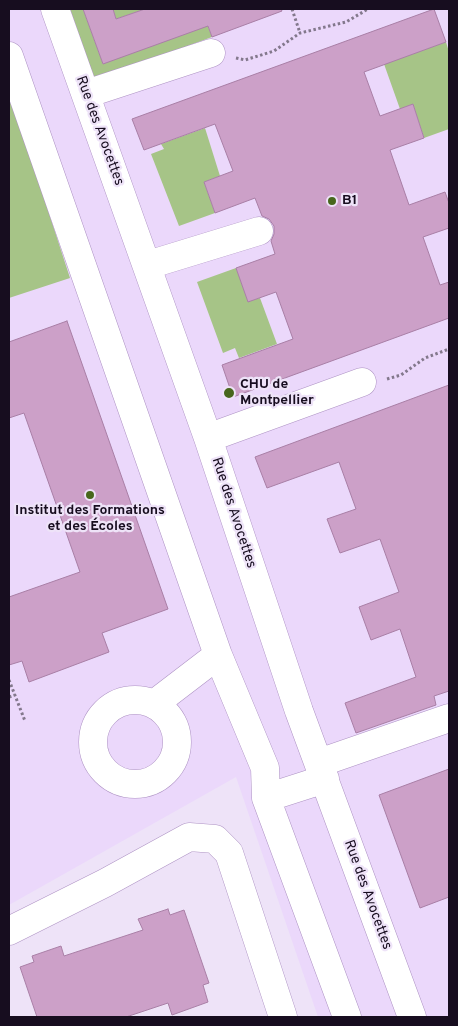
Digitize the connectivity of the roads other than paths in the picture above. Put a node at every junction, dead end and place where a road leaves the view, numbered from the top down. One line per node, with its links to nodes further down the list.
1 (55, 9): 4 (lane, Rue des Avocettes)
2 (211, 53): 4 (lane)
3 (9, 56): 9 (lane)
4 (86, 94): 6 (lane, Rue des Avocettes)
5 (260, 231): 6 (lane)
6 (148, 265): 8 (lane, Rue des Avocettes)
7 (362, 382): 8 (lane)
8 (208, 438): 12 (lane, Rue des Avocettes)
9 (218, 655): 10 (lane); 13 (lane)
10 (154, 704)
11 (449, 718): 12 (lane)
12 (322, 771): 13 (lane); 17 (lane, Rue des Avocettes)
13 (266, 798): 16 (lane)
14 (9, 931): 15 (lane)
15 (276, 1015)
16 (347, 1017)
17 (412, 1017)

